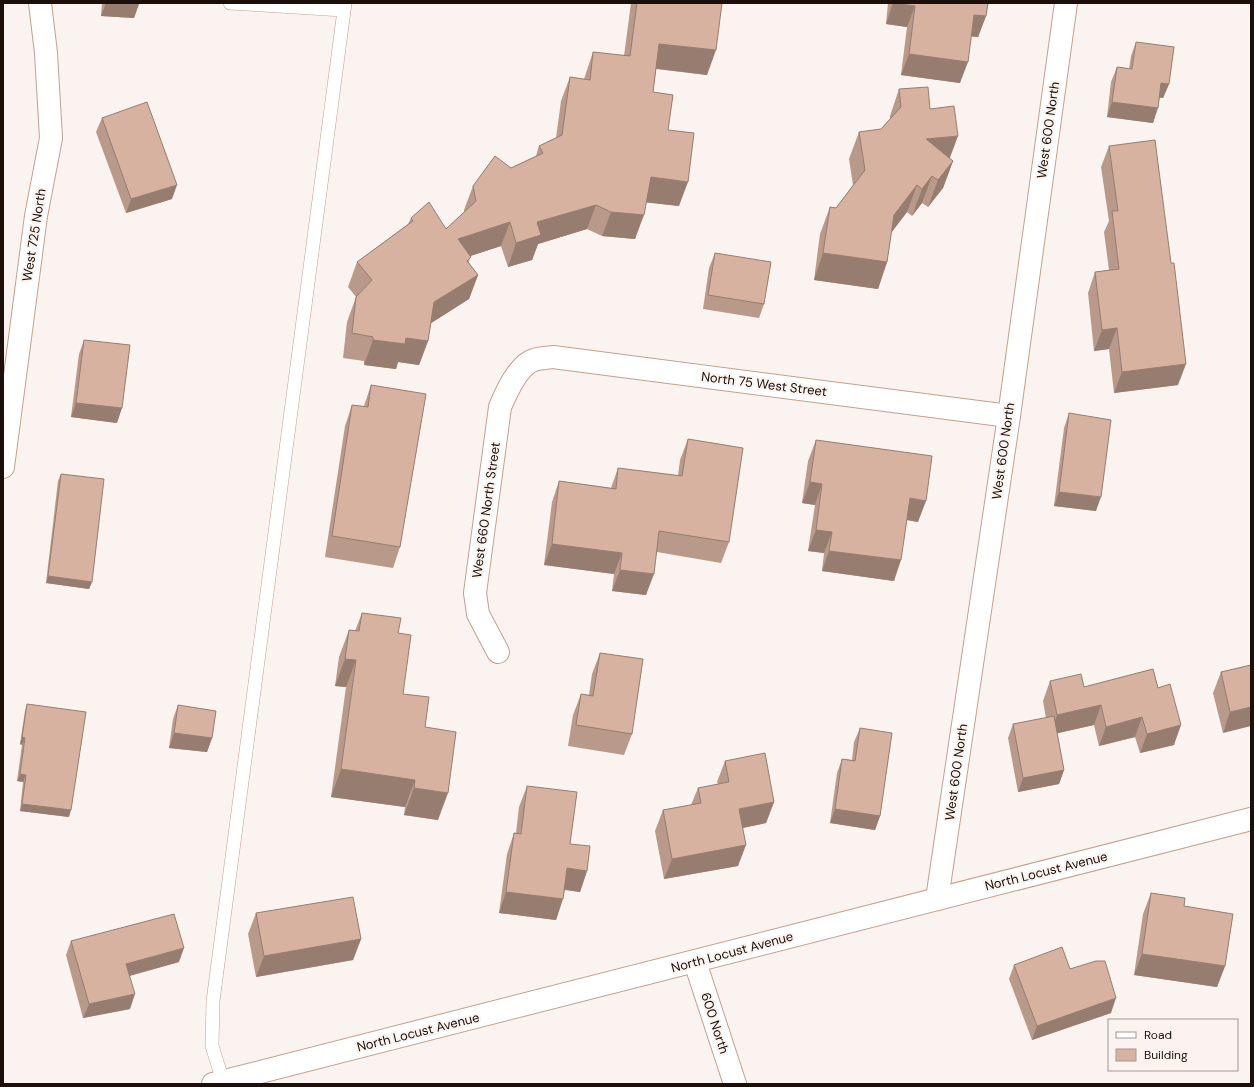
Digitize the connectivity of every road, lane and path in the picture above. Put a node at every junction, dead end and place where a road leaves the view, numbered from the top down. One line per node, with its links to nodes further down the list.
1 (40, 3): 7 (street, West 725 North)
2 (230, 3): 4 (lane)
3 (1066, 3): 6 (street, West 600 North)
4 (344, 7): 12 (lane)
5 (522, 369): 6 (street, North 75 West Street); 8 (street, West 660 North Street)
6 (1009, 416): 10 (street, West 600 North)
7 (3, 467)
8 (498, 652)
9 (1251, 819): 10 (street, North Locust Avenue)
10 (936, 899): 11 (street, North Locust Avenue)
11 (695, 962): 12 (street, North Locust Avenue); 13 (street, 600 North)
12 (218, 1083)
13 (735, 1084)

